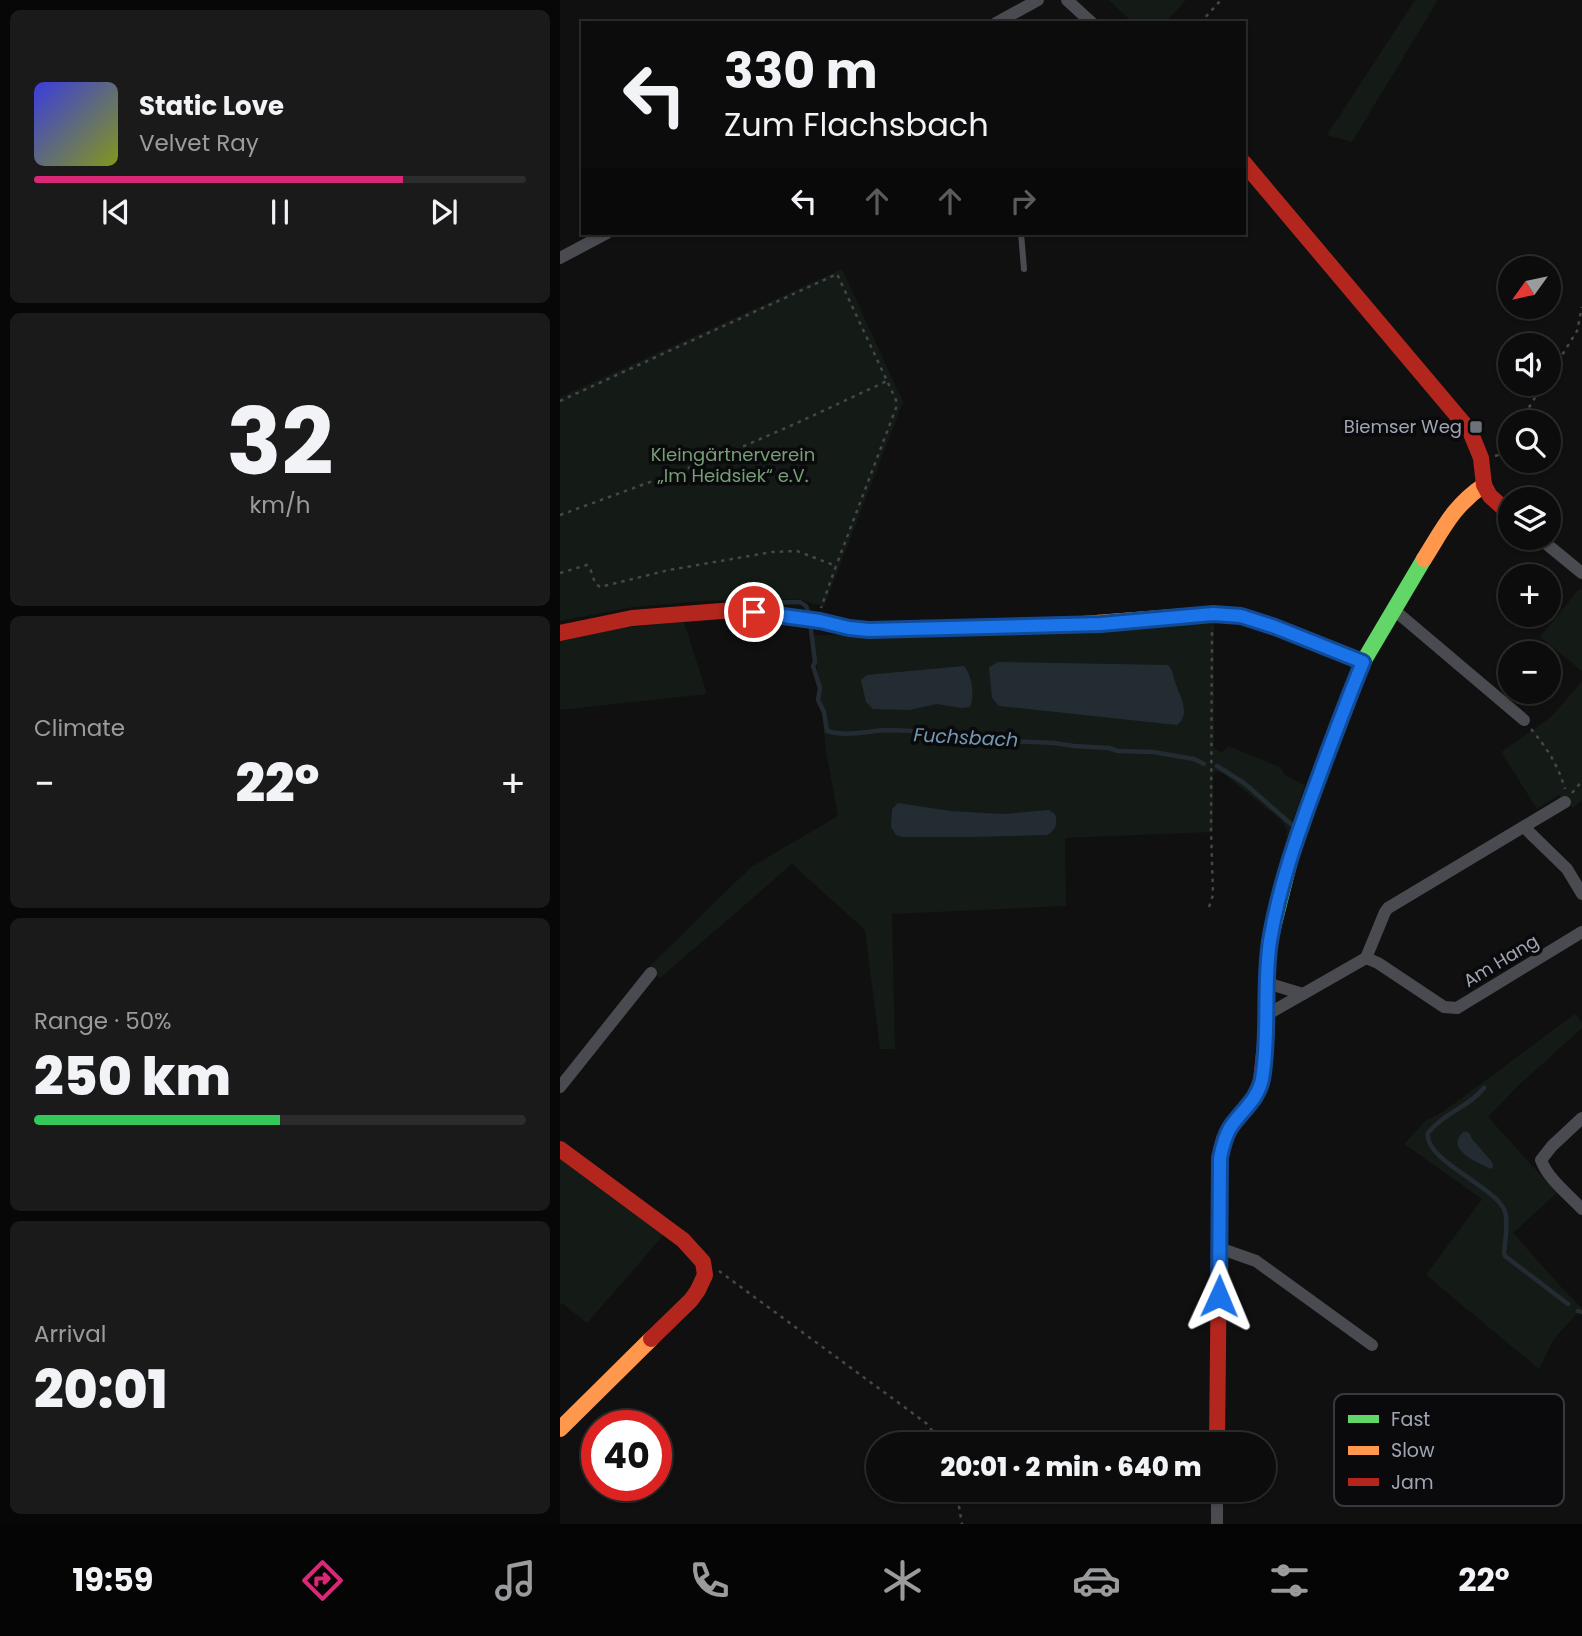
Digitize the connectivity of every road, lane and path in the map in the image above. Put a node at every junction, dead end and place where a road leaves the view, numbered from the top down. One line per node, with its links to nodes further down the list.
1 (1038, 0): 4 (street)
2 (1067, 0): 5 (street)
3 (1220, 0): 6 (path)
4 (1000, 21)
5 (1090, 21)
6 (1202, 21)
7 (1246, 165): 17 (street)
8 (603, 235): 10 (street)
9 (1021, 235): 11 (lane)
10 (560, 258)
11 (1024, 269)
12 (1582, 307): 13 (path)
13 (1561, 357)
14 (887, 381): 15 (path); 20 (path); 22 (path)
15 (560, 401)
16 (1498, 455): 17 (path)
17 (1481, 458): 18 (street)
18 (1485, 485): 19 (street); 25 (street)
19 (1498, 503)
20 (560, 515)
21 (1554, 550): 24 (street)
22 (836, 566): 23 (path); 27 (path)
23 (560, 573)
24 (1582, 573)
25 (1393, 609): 29 (street); 30 (street)
26 (1213, 614): 27 (street); 29 (street); 35 (path)
27 (820, 621): 28 (street)
28 (560, 633)
29 (1363, 662): 39 (street)
30 (1524, 720): 31 (path)
31 (1582, 781)
32 (1564, 802): 33 (street)
33 (1524, 827): 34 (street); 37 (street)
34 (1582, 894)
35 (1209, 907)
36 (1582, 932): 37 (street, Am Hang)
37 (1366, 958): 40 (street)
38 (651, 973): 42 (street)
39 (1267, 983): 40 (street); 41 (street)
40 (1303, 994): 41 (street)
41 (1268, 1014): 46 (street)
42 (560, 1087)
43 (1582, 1118): 45 (street)
44 (560, 1149): 47 (street)
45 (1582, 1209)
46 (1219, 1248): 48 (street); 51 (street)
47 (705, 1266): 49 (street); 50 (path)
48 (1372, 1345)
49 (560, 1429)
50 (933, 1432)
51 (1217, 1432)
52 (958, 1502): 54 (path)
53 (1217, 1502): 55 (street)
54 (961, 1524)
55 (1217, 1524)

